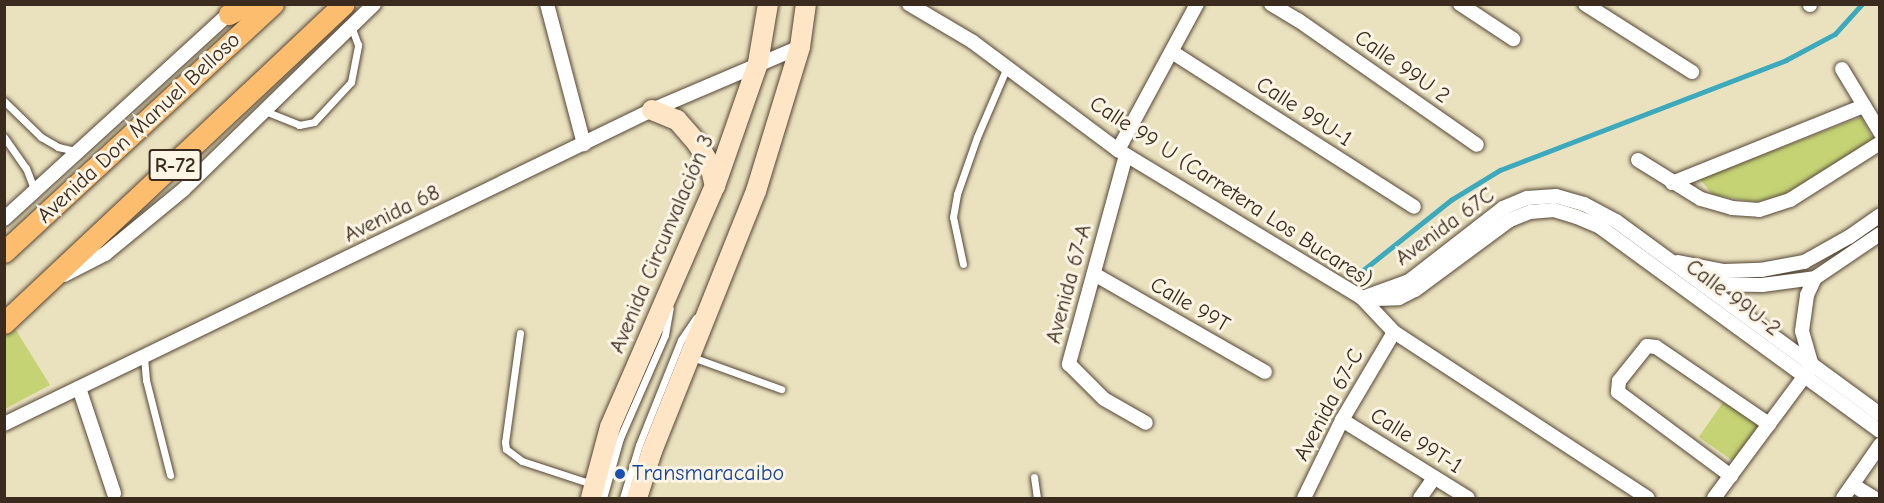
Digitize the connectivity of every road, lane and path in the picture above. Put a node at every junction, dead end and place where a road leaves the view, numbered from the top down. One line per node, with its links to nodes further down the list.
1 (249, 4): 13 (main road)
2 (273, 4): 42 (main road, Avenida Don Manuel Belloso / R-72)
3 (344, 4): 48 (main road, R-72)
4 (374, 4): 14 (street)
5 (547, 4): 29 (street)
6 (768, 4): 18 (main road, Avenida Circunvalación 3)
7 (806, 4): 16 (main road)
8 (909, 4): 19 (street, Calle 99 U (Carretera Los Bucares))
9 (1197, 4): 17 (street, Avenida 67-A)
10 (1271, 4): 30 (street, Calle 99U 2)
11 (1460, 4): 15 (street)
12 (1585, 4): 21 (street)
13 (234, 9): 31 (street, Avenida Don Manuel Belloso)
14 (351, 26): 25 (street); 25 (lane)
15 (1513, 39)
16 (800, 47): 18 (street, Avenida 68); 50 (main road)
17 (1172, 52): 32 (street, Avenida 67-A); 38 (street, Calle 99U-1)
18 (758, 63): 24 (street, Avenida 68); 35 (main road, Avenida Circunvalación 3)
19 (1007, 67): 32 (street, Calle 99 U (Carretera Los Bucares)); 44 (lane)
20 (1842, 69): 23 (street)
21 (1692, 72)
22 (4, 101): 31 (lane)
23 (1864, 106): 26 (street); 34 (street)
24 (652, 110): 29 (street, Avenida 68); 35 (main road)
25 (265, 111): 48 (street)
26 (1880, 132)
27 (4, 137): 36 (lane)
28 (1880, 143): 34 (street)
29 (584, 144): 56 (street, Avenida 68)
30 (1478, 145)
31 (79, 152): 36 (street, Avenida Don Manuel Belloso)
32 (1122, 153): 45 (street, Avenida 67-A); 51 (street, Calle 99 U (Carretera Los Bucares))
33 (1638, 160): 34 (street)
34 (1672, 183)
35 (715, 186): 74 (main road, Avenida Circunvalación 3)
36 (36, 191): 40 (street, Avenida Don Manuel Belloso)
37 (1555, 203): 43 (street, Calle 99U-2); 46 (street, Calle 99U-2); 51 (street, Avenida 67C)
38 (1414, 207)
39 (1880, 215): 43 (street)
40 (4, 219)
41 (1880, 234): 47 (street)
42 (4, 252)
43 (1670, 260): 49 (street, Calle 99U-2)
44 (963, 264)
45 (1094, 274): 57 (street, Calle 99T); 63 (street, Avenida 67-A)
46 (1670, 277): 49 (street); 58 (street, Calle 99U-2)
47 (1815, 278): 49 (street); 58 (street)
48 (49, 282): 52 (main road, R-72)
49 (1703, 284): 58 (street, Calle 99U-2)
50 (717, 288): 55 (main road); 75 (lane)
51 (1362, 298): 53 (street, Calle 99 U (Carretera Los Bucares))
52 (4, 323)
53 (1394, 332): 62 (street, Avenida 67-C); 81 (street, Calle 99 U (Carretera Los Bucares))
54 (520, 333): 74 (lane)
55 (690, 356): 60 (lane); 76 (main road)
56 (144, 357): 59 (street, Avenida 68); 68 (lane)
57 (1265, 372)
58 (1808, 372): 61 (street, Calle 99U-2); 65 (street); 66 (street, Calle 99U-2)
59 (79, 388): 64 (street, Avenida 68); 73 (street)
60 (781, 389)
61 (1880, 414)
62 (1342, 420): 71 (street, Calle 99T-1); 78 (street, Avenida 67-C)
63 (1146, 423)
64 (4, 424)
65 (1769, 424): 69 (street); 69 (street)
66 (1880, 432)
67 (1880, 444): 72 (street)
68 (170, 475)
69 (1731, 476): 82 (street)
70 (1034, 477): 77 (lane)
71 (1434, 478): 79 (street); 80 (street, Calle 99T-1)
72 (1853, 485): 83 (street); 84 (street)
73 (114, 493)
74 (596, 494)
75 (623, 498)
76 (637, 498)
77 (1037, 498)
78 (1304, 498)
79 (1420, 498)
80 (1468, 498)
81 (1648, 498)
82 (1714, 498)
83 (1843, 498)
84 (1874, 498)

